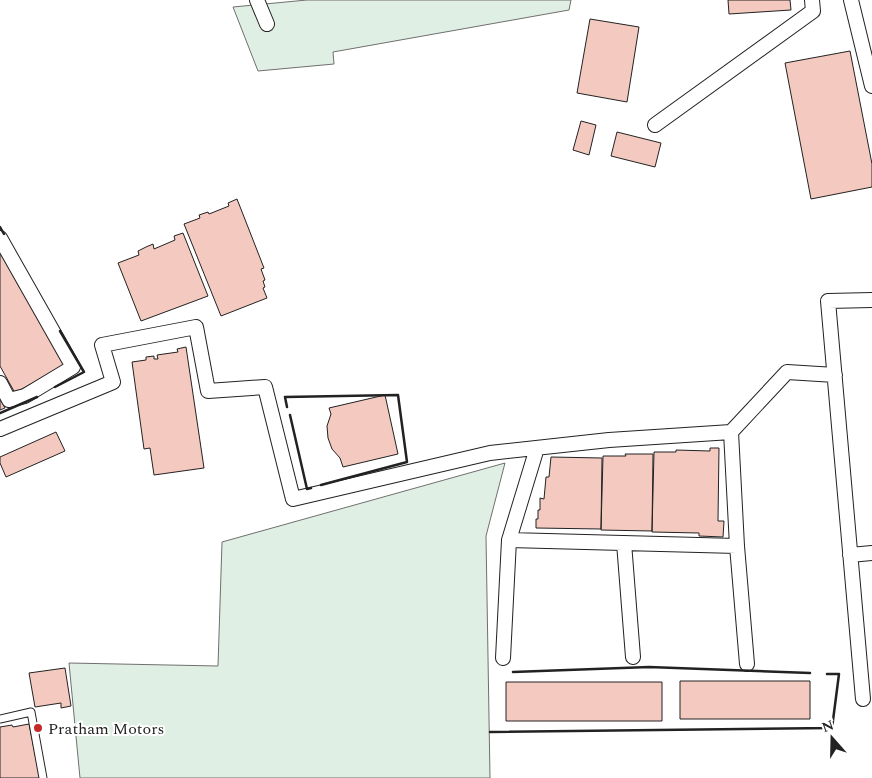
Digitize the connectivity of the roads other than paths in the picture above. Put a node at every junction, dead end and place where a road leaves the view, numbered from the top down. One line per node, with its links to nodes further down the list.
1 (257, 0): 4 (street)
2 (812, 0): 6 (street)
3 (851, 0): 5 (street)
4 (267, 24)
5 (872, 86)
6 (655, 125)
7 (0, 238): 11 (street)
8 (872, 300): 9 (street)
9 (834, 375): 14 (street); 20 (street)
10 (0, 383): 11 (street)
11 (44, 384): 12 (street)
12 (55, 406): 13 (street); 15 (street)
13 (0, 429)
14 (731, 432): 15 (street); 18 (street)
15 (537, 448): 16 (street)
16 (509, 540): 17 (street); 22 (street)
17 (624, 543): 18 (street); 21 (street)
18 (737, 546): 23 (street)
19 (872, 553): 20 (street)
20 (850, 555): 24 (street)
21 (633, 657)
22 (503, 658)
23 (747, 664)
24 (863, 699)
25 (0, 719): 26 (lane)
26 (43, 778)

